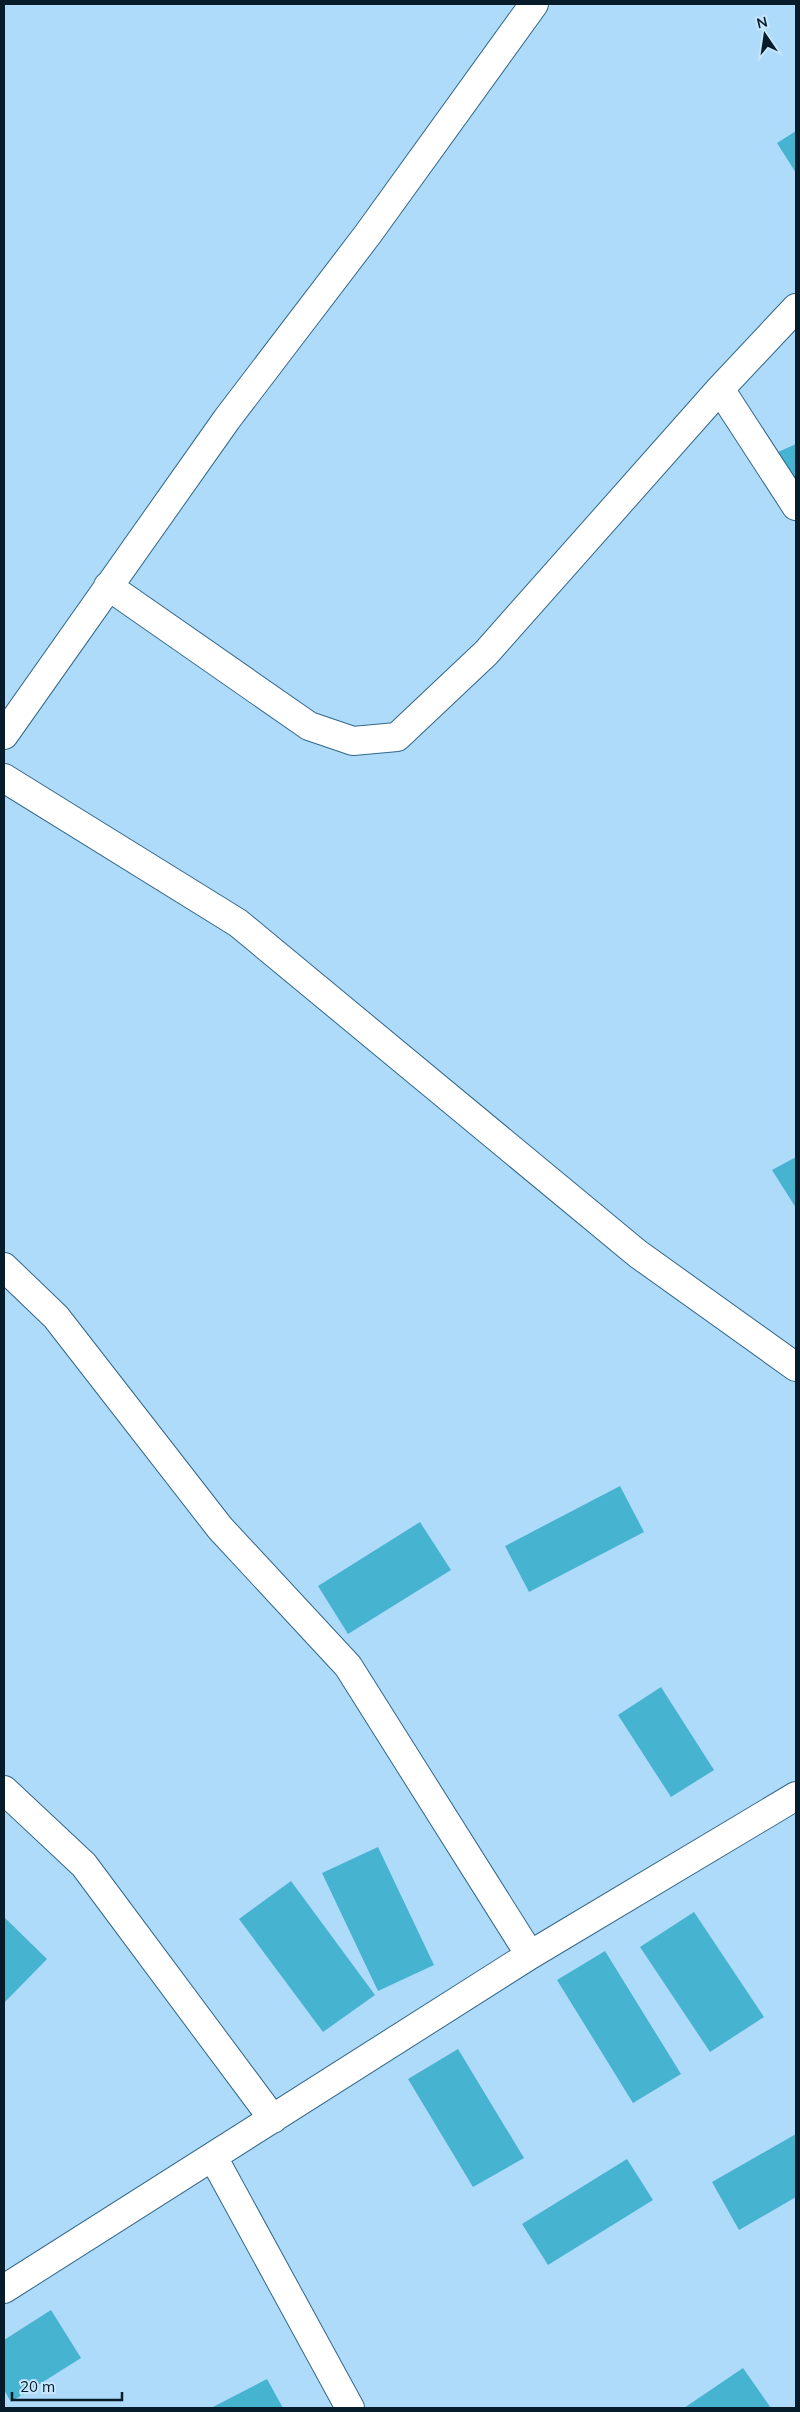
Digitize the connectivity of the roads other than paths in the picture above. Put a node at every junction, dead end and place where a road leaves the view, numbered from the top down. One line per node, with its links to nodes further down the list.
1 (534, 4): 5 (street)
2 (796, 308): 3 (street)
3 (720, 389): 4 (street); 5 (street)
4 (796, 506)
5 (108, 586): 6 (street)
6 (4, 735)
7 (4, 778): 9 (street)
8 (4, 1267): 12 (street)
9 (796, 1367)
10 (4, 1790): 13 (street)
11 (796, 1796): 12 (street)
12 (530, 1956): 13 (street)
13 (273, 2119): 14 (street)
14 (213, 2157): 15 (street); 16 (street)
15 (4, 2289)
16 (350, 2408)

